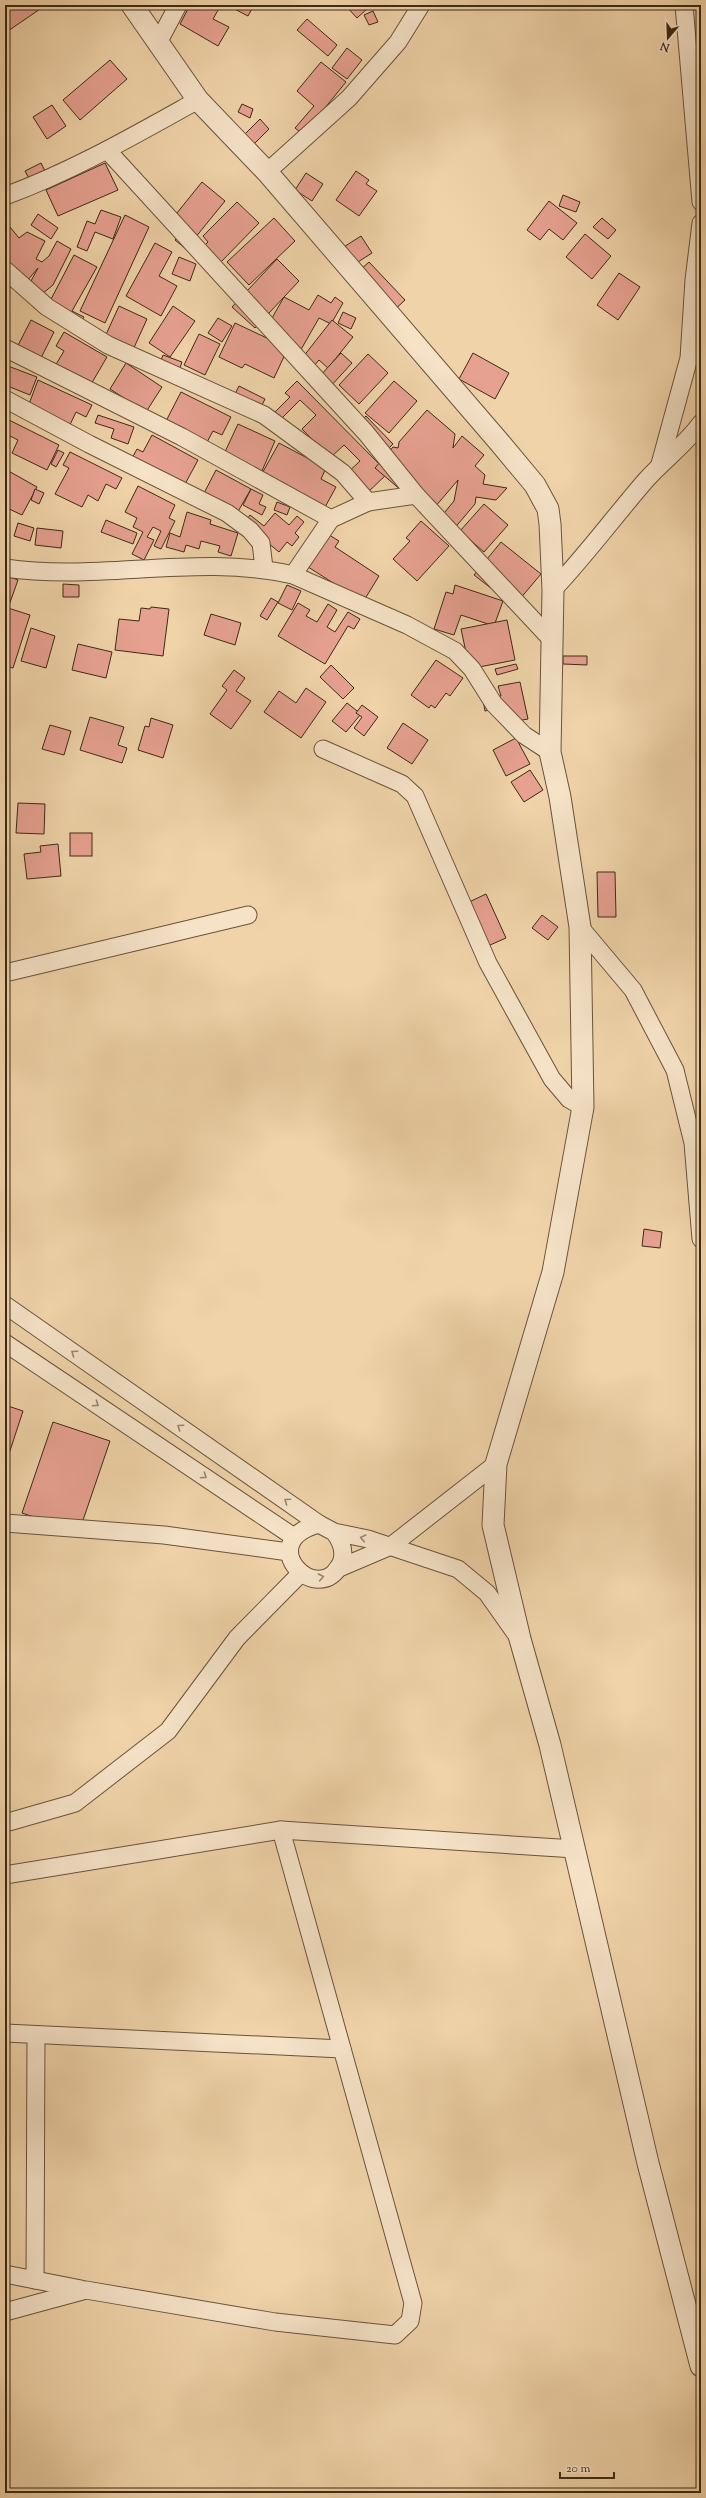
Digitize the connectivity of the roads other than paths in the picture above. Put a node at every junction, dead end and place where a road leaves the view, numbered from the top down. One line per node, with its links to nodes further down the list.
1 (132, 5): 5 (street)
2 (178, 5): 5 (street)
3 (421, 5): 8 (street)
4 (684, 5): 10 (street)
5 (159, 41): 6 (street)
6 (198, 100): 7 (street); 8 (street)
7 (107, 150): 9 (street); 17 (street)
8 (267, 172): 23 (street)
9 (5, 196)
10 (701, 202)
11 (701, 223): 16 (street)
12 (5, 270): 18 (street)
13 (5, 348): 19 (street)
14 (5, 399): 21 (street)
15 (701, 423): 16 (street)
16 (660, 464): 23 (street)
17 (416, 495): 18 (street); 24 (street)
18 (368, 502): 19 (street)
19 (331, 519): 22 (street)
20 (5, 568): 21 (street)
21 (264, 568): 22 (street)
22 (293, 575): 26 (street)
23 (553, 590): 24 (street)
24 (550, 638): 26 (street)
25 (323, 749): 30 (street)
26 (550, 752): 28 (street)
27 (248, 915): 29 (street)
28 (580, 927): 30 (street); 31 (street)
29 (5, 973)
30 (584, 1107): 34 (street)
31 (701, 1239)
32 (5, 1305): 36 (street, one-way to 32)
33 (5, 1343): 38 (street, one-way to 38)
34 (496, 1464): 39 (street); 42 (street)
35 (5, 1523): 38 (street)
36 (319, 1524): 37 (street); 38 (street)
37 (334, 1532): 39 (street, one-way to 37); 40 (street)
38 (292, 1545): 41 (street)
39 (391, 1546): 40 (street); 42 (street)
40 (338, 1569): 41 (street, one-way to 40)
41 (300, 1574): 43 (street)
42 (520, 1639): 45 (street)
43 (5, 1823)
44 (280, 1830): 45 (street); 46 (street); 49 (street)
45 (574, 1849): 54 (street)
46 (5, 1875)
47 (5, 2033): 48 (street)
48 (36, 2035): 49 (street); 51 (street)
49 (342, 2049): 52 (street)
50 (5, 2274): 51 (street)
51 (35, 2280): 52 (street)
52 (86, 2290): 53 (street)
53 (5, 2312)
54 (701, 2366)

